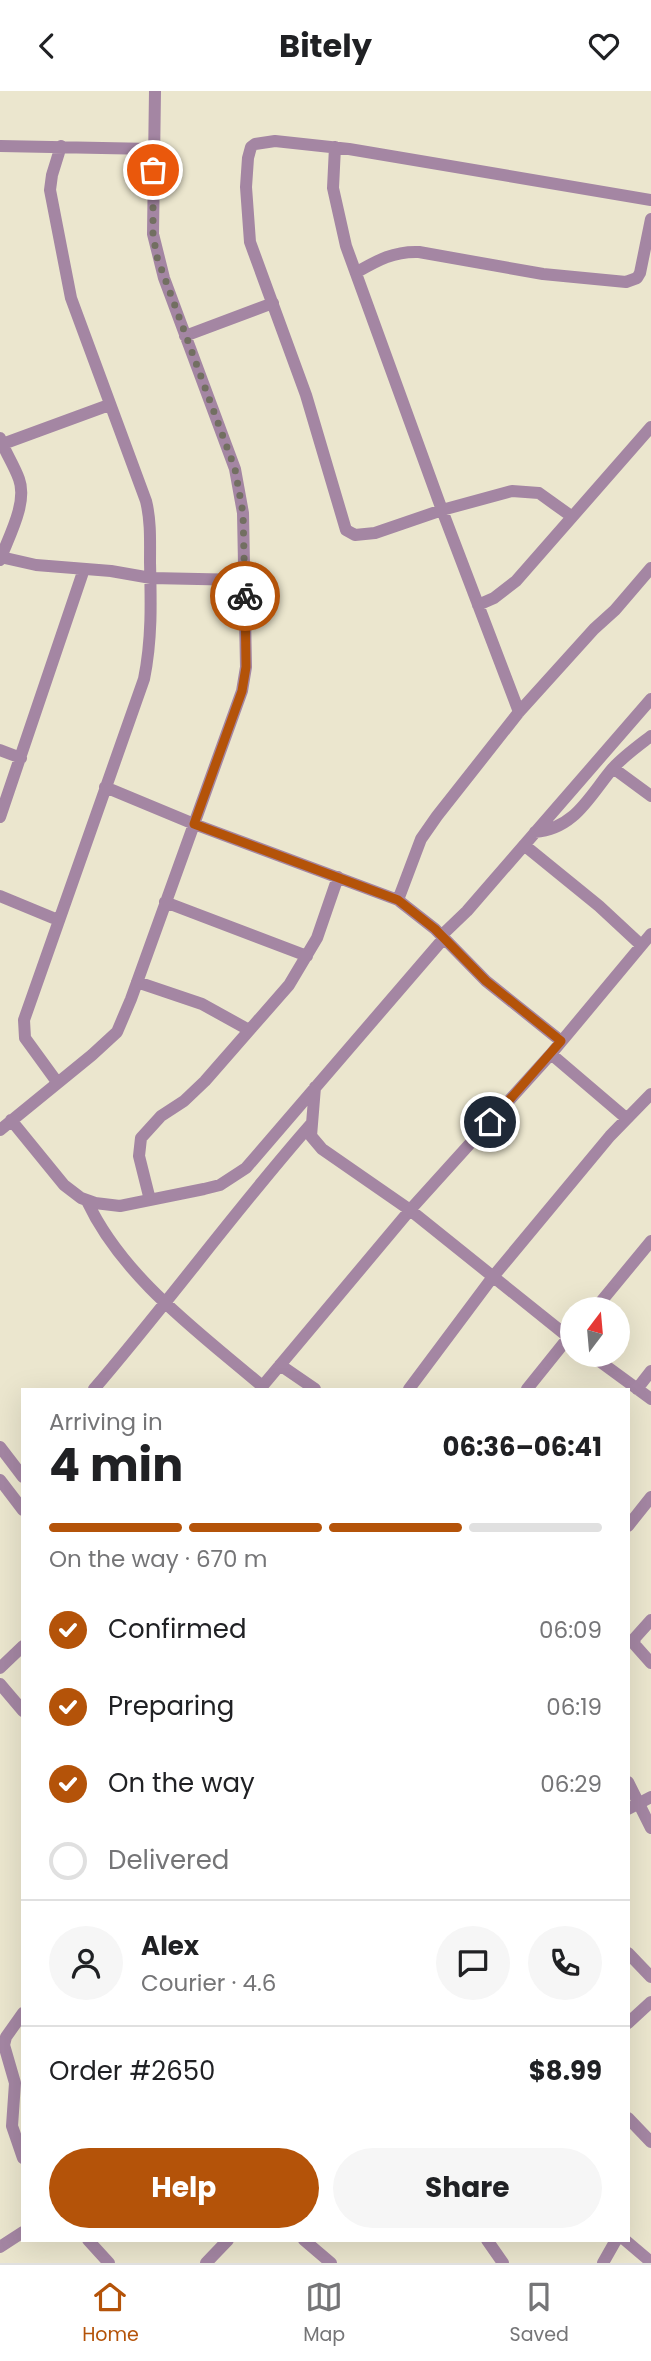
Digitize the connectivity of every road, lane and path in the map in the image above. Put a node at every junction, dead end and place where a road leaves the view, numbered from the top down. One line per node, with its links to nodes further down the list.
1 (155, 91): 5 (street)
2 (0, 146): 3 (street)
3 (61, 146): 5 (street); 11 (street)
4 (335, 147): 6 (street); 8 (street); 9 (street)
5 (153, 149): 10 (street)
6 (651, 200)
7 (651, 219): 8 (street)
8 (357, 272): 14 (street)
9 (273, 303): 10 (street); 14 (street)
10 (185, 336): 20 (street)
11 (109, 405): 13 (street); 19 (street)
12 (651, 427): 15 (street)
13 (1, 442): 16 (street)
14 (442, 510): 15 (street); 21 (street)
15 (571, 516): 21 (street)
16 (1, 559): 18 (street)
17 (651, 568): 23 (street)
18 (84, 569): 19 (street); 26 (street)
19 (150, 578): 20 (street); 28 (street)
20 (244, 580): 31 (street)
21 (478, 605): 23 (street)
22 (651, 699): 32 (street)
23 (519, 712): 36 (street)
24 (651, 736): 27 (street)
25 (0, 750): 26 (street)
26 (20, 758): 30 (street)
27 (613, 768): 29 (street); 32 (street)
28 (105, 787): 31 (street); 38 (street)
29 (651, 796)
30 (0, 817)
31 (194, 824): 34 (street); 37 (street)
32 (535, 832): 33 (street)
33 (524, 845): 40 (street); 41 (street)
34 (338, 877): 36 (street); 42 (street)
35 (0, 896): 38 (street)
36 (398, 900): 40 (street)
37 (165, 902): 42 (street); 43 (street)
38 (58, 920): 47 (street)
39 (651, 934): 41 (street)
40 (443, 937): 45 (street); 48 (street)
41 (641, 945): 45 (street)
42 (307, 956): 44 (street)
43 (137, 982): 44 (street); 47 (street)
44 (249, 1030): 54 (street)
45 (561, 1041): 46 (street)
46 (551, 1054): 50 (street); 56 (street)
47 (57, 1081): 51 (street)
48 (315, 1087): 52 (street); 54 (street)
49 (651, 1094): 50 (street)
50 (626, 1118): 58 (street)
51 (11, 1120): 53 (street); 55 (street)
52 (312, 1122): 56 (street); 60 (street)
53 (0, 1130)
54 (150, 1200): 55 (street)
55 (87, 1201): 60 (street)
56 (410, 1210): 58 (street); 63 (street)
57 (651, 1241): 59 (street)
58 (492, 1278): 61 (street); 70 (street)
59 (605, 1297)
60 (167, 1304): 67 (street); 68 (street)
61 (560, 1329)
62 (560, 1350): 71 (street)
63 (280, 1365): 68 (street); 69 (street)
64 (605, 1367): 66 (street)
65 (651, 1371): 66 (street)
66 (628, 1387)
67 (95, 1388)
68 (261, 1388)
69 (314, 1388)
70 (410, 1388)
71 (528, 1388)
72 (630, 1388): 73 (street)
73 (651, 1399)
74 (0, 1447): 75 (street)
75 (21, 1471)
76 (0, 1480): 78 (street)
77 (651, 1497): 79 (street)
78 (21, 1507)
79 (630, 1523)
80 (651, 1620): 82 (street)
81 (21, 1648): 83 (street)
82 (651, 1663)
83 (0, 1668)
84 (0, 1684): 85 (street)
85 (21, 1709)
86 (630, 1784): 87 (street)
87 (645, 1799): 88 (street)
88 (651, 1828)
89 (630, 1955): 90 (street)
90 (651, 1977)
91 (651, 2002): 93 (street)
92 (21, 2016): 96 (street)
93 (630, 2021)
94 (630, 2120): 95 (street)
95 (651, 2142)
96 (21, 2152)
97 (21, 2233): 104 (street)
98 (90, 2242): 106 (street)
99 (226, 2242): 107 (street)
100 (306, 2242): 108 (street)
101 (488, 2242): 109 (street)
102 (615, 2242): 110 (street)
103 (627, 2242): 105 (street)
104 (0, 2247)
105 (651, 2262)
106 (109, 2263)
107 (206, 2263)
108 (331, 2263)
109 (503, 2263)
110 (603, 2263)

